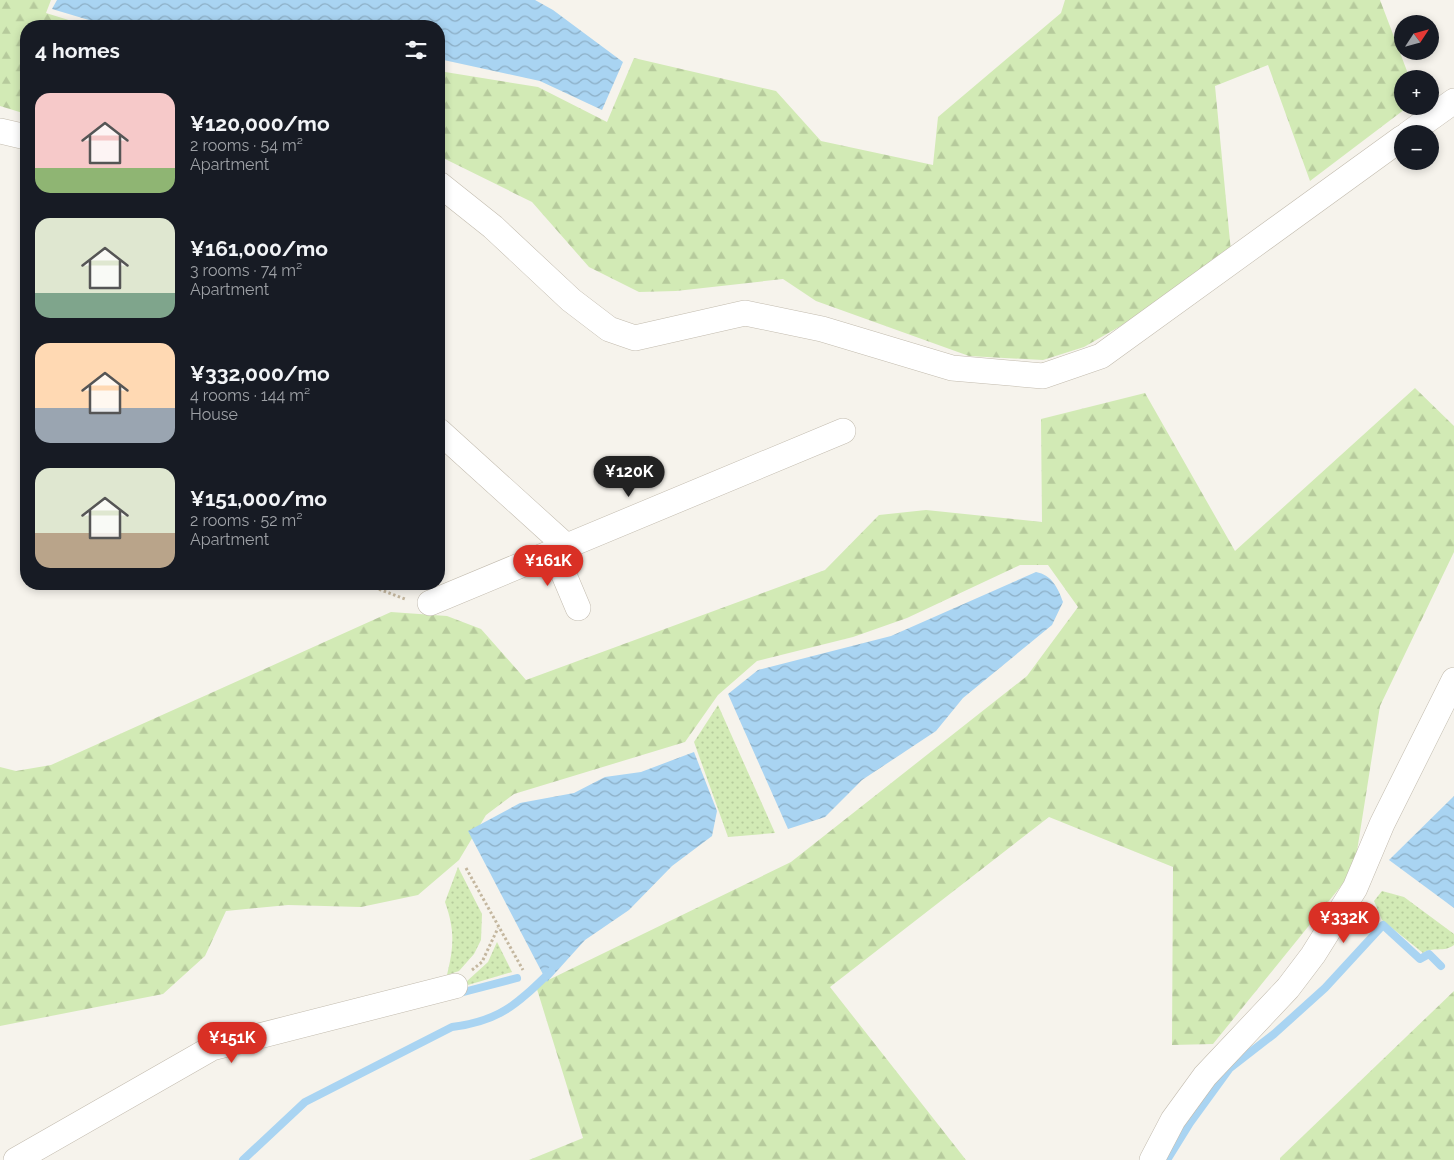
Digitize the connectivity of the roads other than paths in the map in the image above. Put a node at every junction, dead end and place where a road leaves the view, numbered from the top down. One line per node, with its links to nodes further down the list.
1 (1454, 100): 2 (street)
2 (1420, 125)
3 (0, 131): 4 (street)
4 (20, 136)
5 (1394, 144): 6 (street)
6 (445, 189)
7 (843, 431): 9 (street)
8 (445, 437): 9 (street)
9 (560, 548): 10 (street); 11 (street)
10 (430, 603)
11 (578, 608)
12 (1454, 680): 15 (street)
13 (455, 986): 14 (street)
14 (16, 1160)
15 (1152, 1160)

